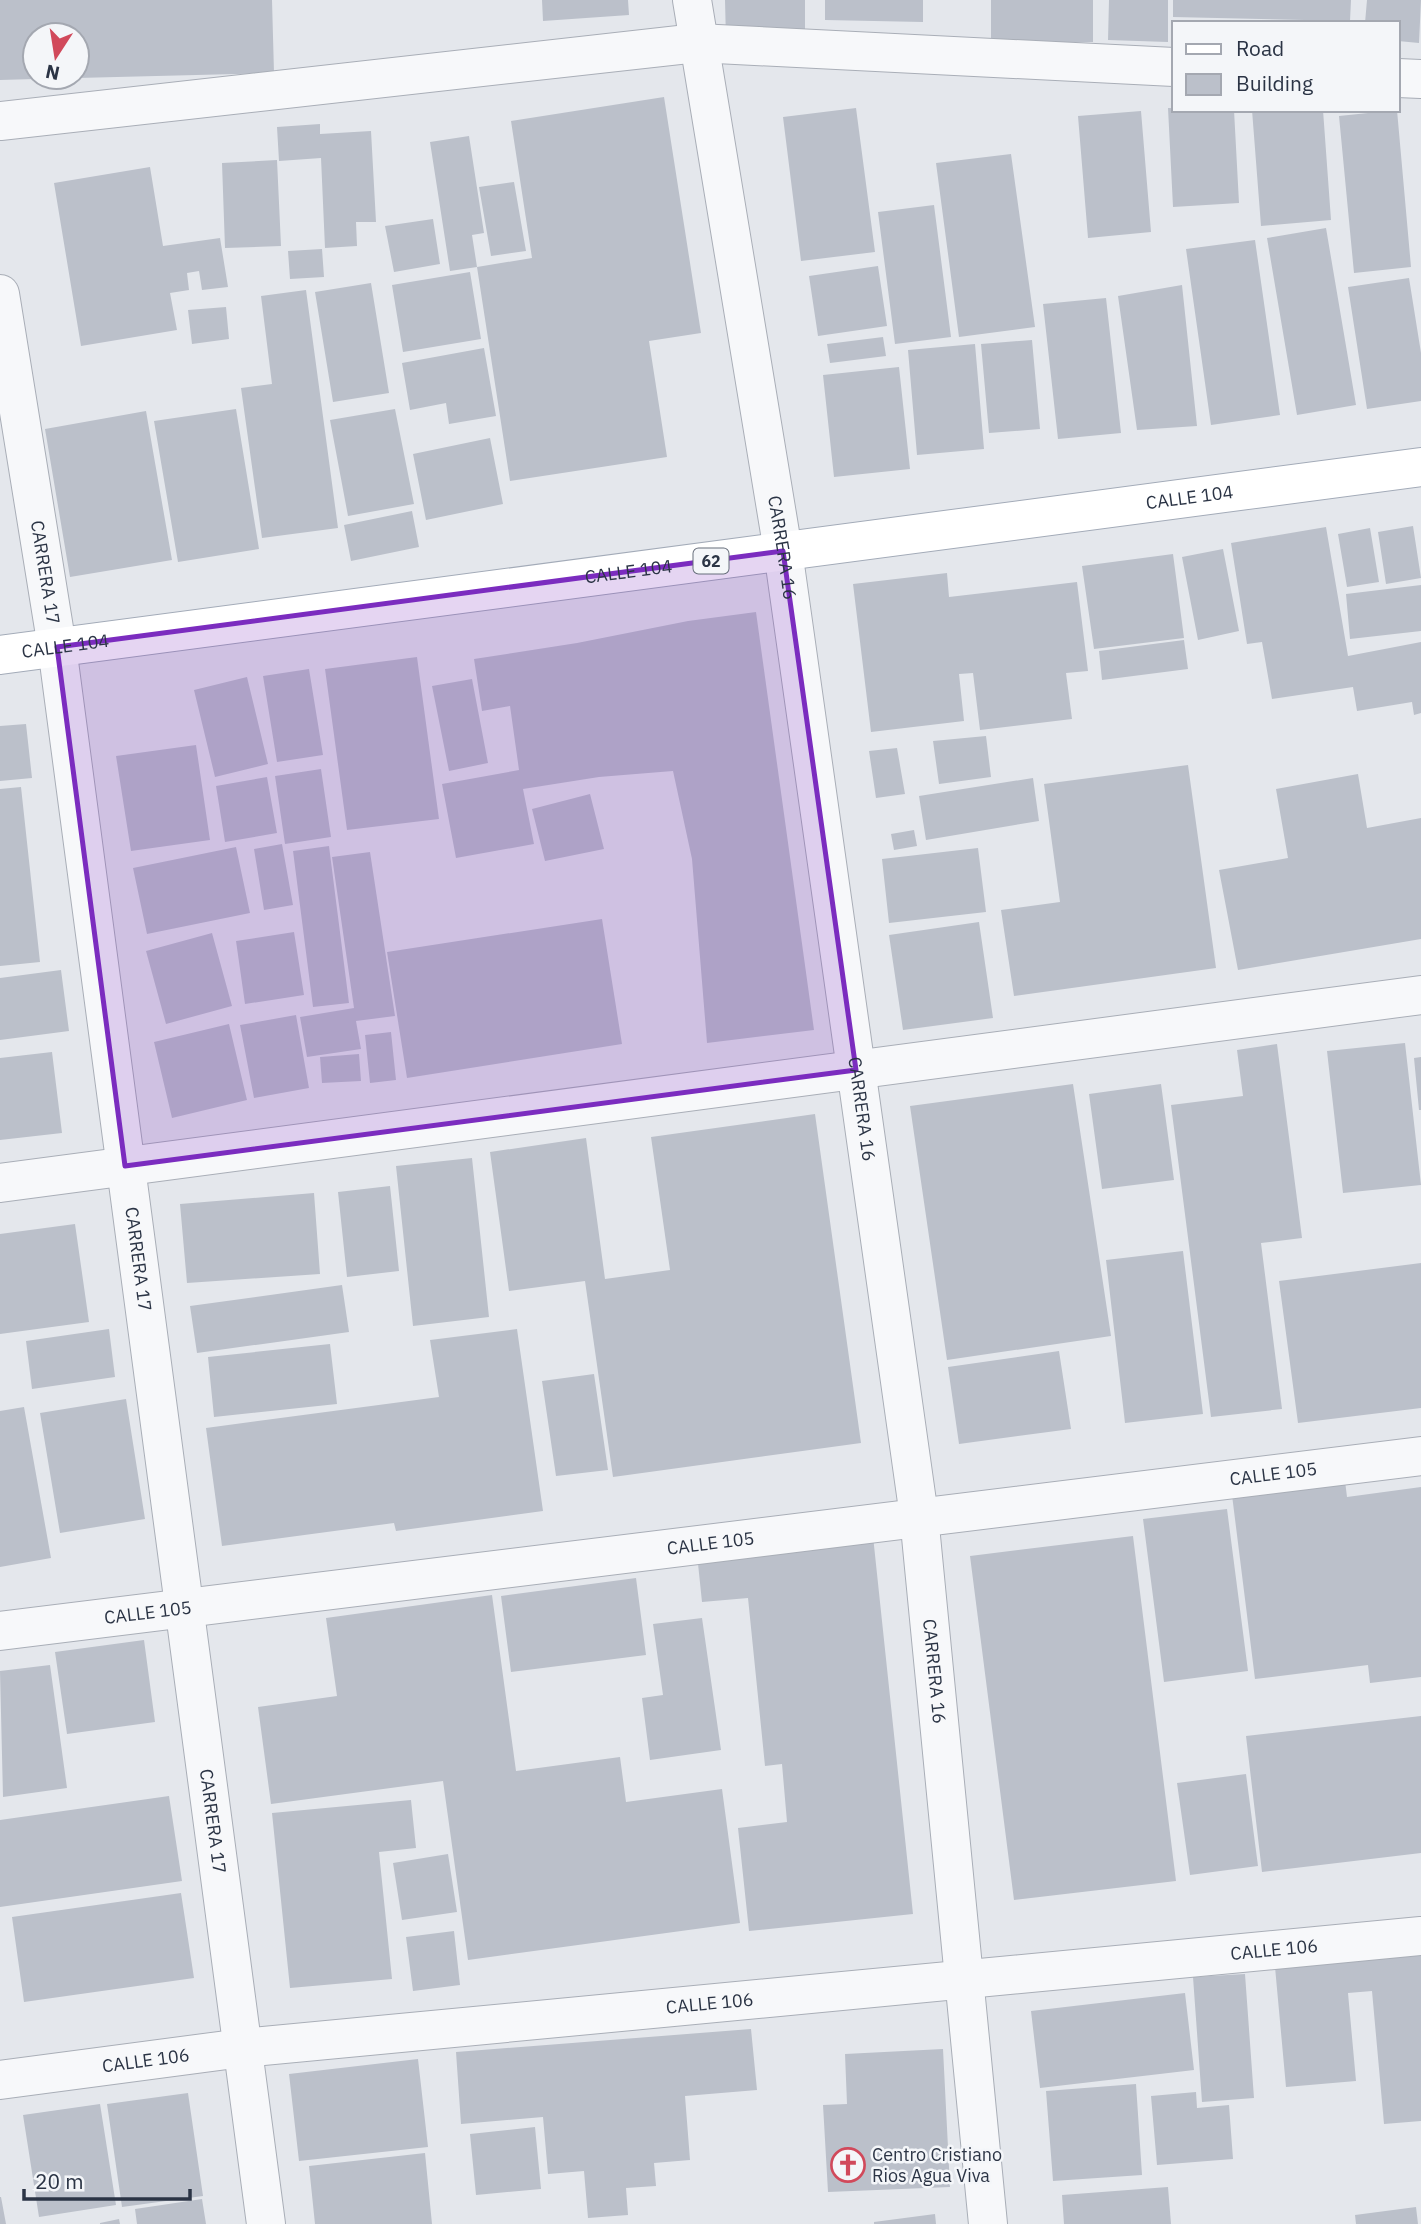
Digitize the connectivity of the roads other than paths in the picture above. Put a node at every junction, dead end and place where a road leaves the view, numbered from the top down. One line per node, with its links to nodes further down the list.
1 (692, 0): 2 (street, CARRERA 16)
2 (697, 43): 3 (street); 6 (street); 9 (street, CARRERA 16)
3 (1172, 67)
4 (1400, 78): 5 (street)
5 (1421, 79)
6 (0, 121)
7 (0, 293): 10 (street, CARRERA 17)
8 (1421, 467): 9 (main road, CALLE 104 / 62)
9 (783, 551): 10 (main road, CALLE 104 / 62); 13 (street, CARRERA 16)
10 (57, 647): 11 (main road, CALLE 104 / 62); 14 (street, CARRERA 17)
11 (0, 655)
12 (1421, 995): 13 (street)
13 (856, 1069): 14 (street); 17 (street, CARRERA 16)
14 (125, 1166): 15 (street); 18 (street, CARRERA 17)
15 (0, 1183)
16 (1421, 1456): 17 (street, CALLE 105)
17 (919, 1516): 18 (street, CALLE 105); 21 (street, CARRERA 16)
18 (184, 1608): 19 (street, CALLE 105); 22 (street, CARRERA 17)
19 (0, 1631)
20 (1421, 1936): 21 (street, CALLE 106)
21 (964, 1979): 22 (street, CALLE 106); 25 (street, CARRERA 16)
22 (242, 2048): 23 (street, CALLE 106); 24 (street, CARRERA 17)
23 (0, 2080)
24 (266, 2224)
25 (988, 2224)

